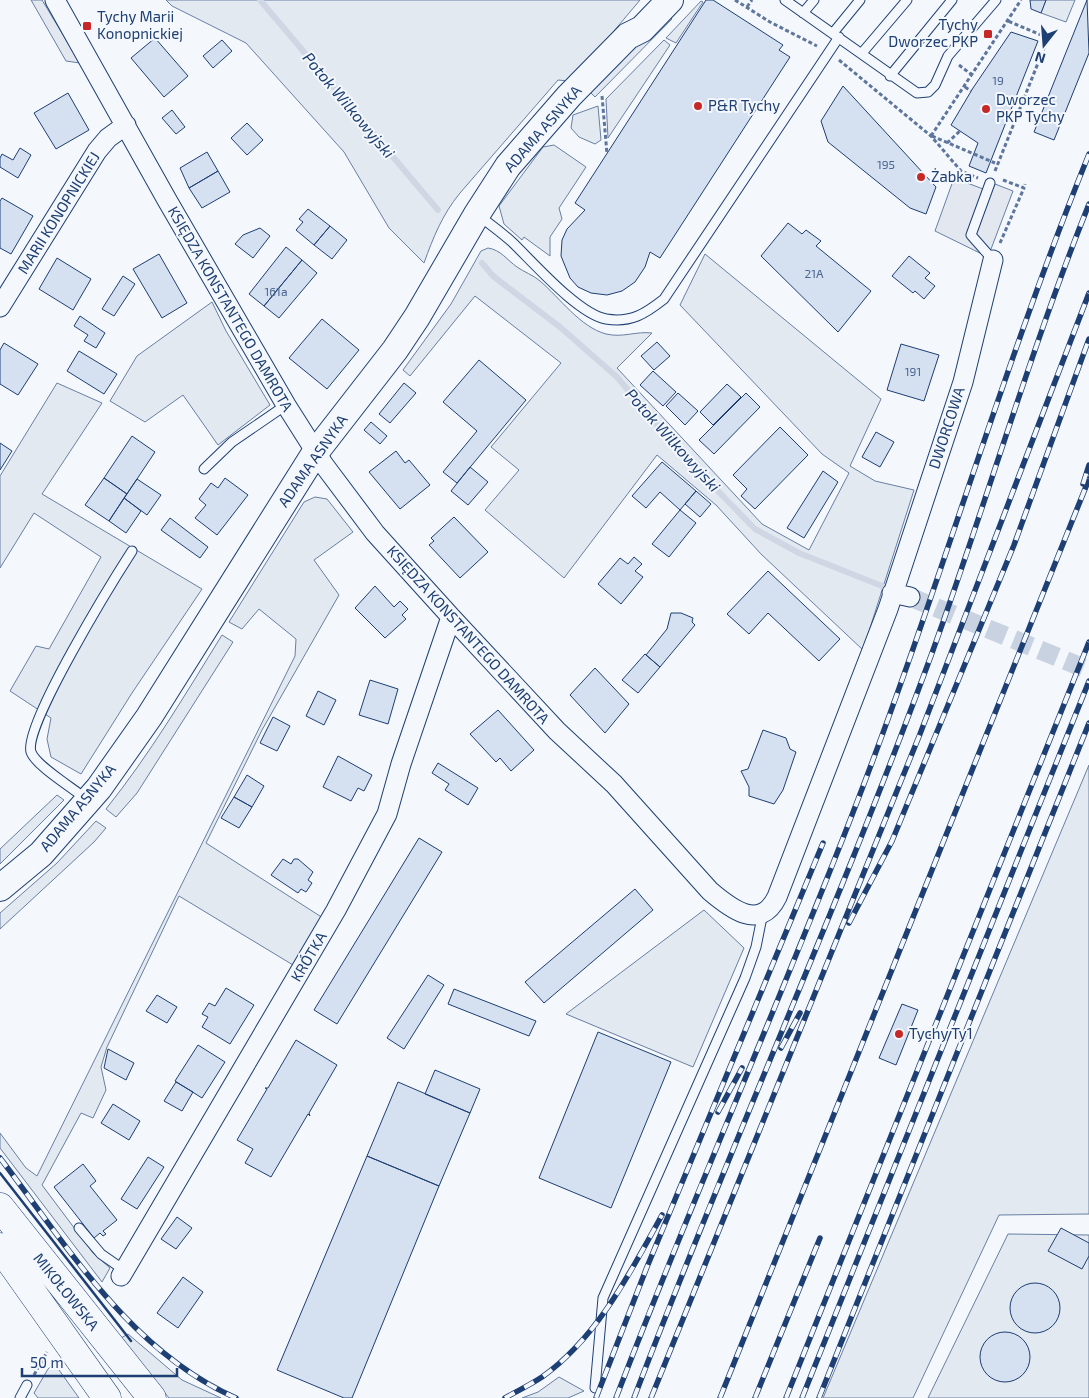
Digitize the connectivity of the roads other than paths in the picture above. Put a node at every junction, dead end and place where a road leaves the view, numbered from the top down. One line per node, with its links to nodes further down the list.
1 (55, 0): 15 (street, KSIĘDZA KONSTANTEGO DAMROTA)
2 (650, 0): 12 (street, ADAMA ASNYKA)
3 (670, 0): 12 (street, ADAMA ASNYKA)
4 (785, 0): 10 (lane)
5 (814, 0): 10 (lane)
6 (860, 0): 11 (lane)
7 (907, 0): 13 (lane)
8 (952, 0): 14 (lane)
9 (996, 0): 14 (lane)
10 (804, 13): 11 (lane)
11 (836, 35): 13 (lane); 17 (lane)
12 (628, 36): 17 (street, ADAMA ASNYKA)
13 (862, 53): 14 (lane)
14 (890, 76)
15 (126, 125): 19 (street, MARII KONOPNICKIEJ); 20 (street, KSIĘDZA KONSTANTEGO DAMROTA)
16 (992, 180): 18 (lane)
17 (477, 214): 21 (street, ADAMA ASNYKA)
18 (993, 260): 27 (street, DWORCOWA)
19 (0, 307)
20 (286, 405): 21 (street, KSIĘDZA KONSTANTEGO DAMROTA); 22 (lane)
21 (315, 453): 24 (street, KSIĘDZA KONSTANTEGO DAMROTA); 25 (street, ADAMA ASNYKA)
22 (204, 469)
23 (132, 551): 25 (lane)
24 (451, 617): 27 (street, KSIĘDZA KONSTANTEGO DAMROTA); 31 (street, KRÓTKA)
25 (88, 800): 26 (street, ADAMA ASNYKA)
26 (0, 888)
27 (763, 912): 33 (lane)
28 (0, 1207): 36 (main road, MIKOŁOWSKA)
29 (79, 1228): 31 (lane)
30 (0, 1247): 35 (main road, MIKOŁOWSKA)
31 (122, 1273)
32 (27, 1385): 34 (lane)
33 (595, 1388)
34 (20, 1398)
35 (107, 1398)
36 (152, 1398)

